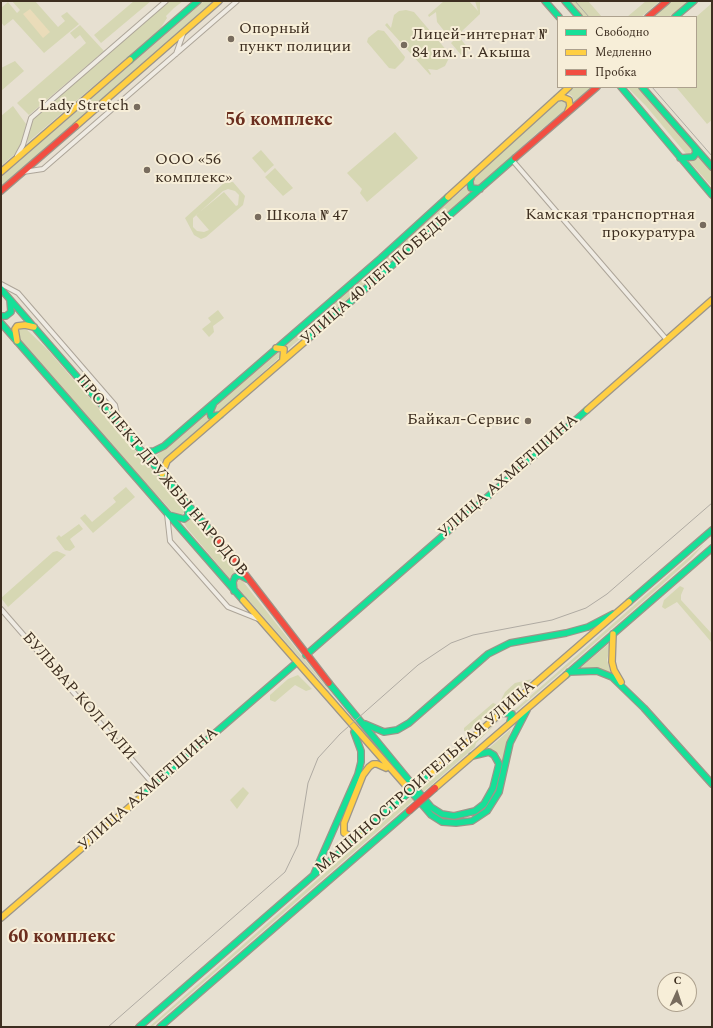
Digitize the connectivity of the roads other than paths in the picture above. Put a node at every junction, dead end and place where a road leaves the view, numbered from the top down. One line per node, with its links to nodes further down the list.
1 (166, 1): 23 (street)
2 (198, 1): 23 (main road)
3 (219, 1): 13 (main road)
4 (237, 1): 14 (street)
5 (545, 1): 9 (main road)
6 (565, 1): 10 (main road)
7 (667, 1): 11 (main road)
8 (694, 1): 12 (main road)
9 (558, 16)
10 (578, 16)
11 (649, 16)
12 (675, 16)
13 (183, 32): 14 (street); 27 (main road)
14 (176, 54): 27 (street)
15 (568, 88): 19 (main road, УЛИЦА 40 ЛЕТ ПОБЕДЫ)
16 (596, 88): 20 (main road, УЛИЦА 40 ЛЕТ ПОБЕДЫ)
17 (622, 88): 22 (main road)
18 (643, 88): 21 (main road)
19 (556, 99): 20 (main road); 28 (main road, УЛИЦА 40 ЛЕТ ПОБЕДЫ)
20 (568, 112): 24 (main road, УЛИЦА 40 ЛЕТ ПОБЕДЫ)
21 (695, 148): 22 (main road); 25 (main road)
22 (680, 158): 31 (main road)
23 (16, 159): 26 (main road)
24 (513, 161): 29 (main road, УЛИЦА 40 ЛЕТ ПОБЕДЫ); 39 (street)
25 (712, 167)
26 (1, 172)
27 (23, 172): 30 (main road)
28 (472, 175): 29 (main road); 41 (main road, УЛИЦА 40 ЛЕТ ПОБЕДЫ)
29 (483, 186): 42 (main road, УЛИЦА 40 ЛЕТ ПОБЕДЫ)
30 (1, 191)
31 (712, 195)
32 (1, 284): 45 (street)
33 (1, 289): 34 (main road, ПРОСПЕКТ ДРУЖБЫ НАРОДОВ)
34 (10, 299): 36 (main road); 38 (main road, ПРОСПЕКТ ДРУЖБЫ НАРОДОВ)
35 (712, 300): 39 (main road, УЛИЦА АХМЕТШИНА)
36 (1, 316)
37 (1, 323): 40 (main road, ПРОСПЕКТ ДРУЖБЫ НАРОДОВ)
38 (34, 327): 40 (main road); 45 (main road, ПРОСПЕКТ ДРУЖБЫ НАРОДОВ)
39 (667, 340): 58 (main road, УЛИЦА АХМЕТШИНА)
40 (17, 341): 49 (main road, ПРОСПЕКТ ДРУЖБЫ НАРОДОВ)
41 (276, 348): 42 (main road); 43 (main road, УЛИЦА 40 ЛЕТ ПОБЕДЫ)
42 (283, 360): 44 (main road, УЛИЦА 40 ЛЕТ ПОБЕДЫ)
43 (213, 402): 44 (main road); 46 (main road, УЛИЦА 40 ЛЕТ ПОБЕДЫ)
44 (222, 414): 47 (main road, УЛИЦА 40 ЛЕТ ПОБЕДЫ)
45 (119, 424): 46 (main road, ПРОСПЕКТ ДРУЖБЫ НАРОДОВ)
46 (142, 452): 47 (main road, ПРОСПЕКТ ДРУЖБЫ НАРОДОВ)
47 (162, 474): 48 (main road, ПРОСПЕКТ ДРУЖБЫ НАРОДОВ)
48 (186, 501): 49 (main road); 52 (main road, ПРОСПЕКТ ДРУЖБЫ НАРОДОВ)
49 (167, 514): 53 (main road, ПРОСПЕКТ ДРУЖБЫ НАРОДОВ); 56 (street)
50 (712, 530): 55 (main road, МАШИНОСТРОИТЕЛЬНАЯ УЛИЦА)
51 (712, 548): 57 (main road, МАШИНОСТРОИТЕЛЬНАЯ УЛИЦА)
52 (249, 580): 53 (main road); 58 (main road, ПРОСПЕКТ ДРУЖБЫ НАРОДОВ)
53 (235, 592): 56 (main road, ПРОСПЕКТ ДРУЖБЫ НАРОДОВ)
54 (1, 609): 72 (street, БУЛЬВАР КОЛ ГАЛИ)
55 (617, 612): 65 (main road, МАШИНОСТРОИТЕЛЬНАЯ УЛИЦА); 67 (main road)
56 (258, 619): 59 (main road, ПРОСПЕКТ ДРУЖБЫ НАРОДОВ)
57 (613, 634): 60 (main road, МАШИНОСТРОИТЕЛЬНАЯ УЛИЦА); 61 (main road)
58 (306, 655): 62 (main road, ПРОСПЕКТ ДРУЖБЫ НАРОДОВ)
59 (296, 663): 63 (main road, ПРОСПЕКТ ДРУЖБЫ НАРОДОВ); 72 (main road, УЛИЦА АХМЕТШИНА)
60 (569, 672): 61 (main road); 64 (main road, МАШИНОСТРОИТЕЛЬНАЯ УЛИЦА)
61 (626, 689): 71 (main road)
62 (339, 694): 63 (main road); 67 (main road, ПРОСПЕКТ ДРУЖБЫ НАРОДОВ)
63 (330, 702): 66 (main road, ПРОСПЕКТ ДРУЖБЫ НАРОДОВ)
64 (528, 708): 68 (main road, МАШИНОСТРОИТЕЛЬНАЯ УЛИЦА); 70 (main road)
65 (501, 713): 68 (main road); 73 (main road, МАШИНОСТРОИТЕЛЬНАЯ УЛИЦА, bridge)
66 (348, 721): 70 (main road); 74 (main road)
67 (362, 722): 69 (main road, ПРОСПЕКТ ДРУЖБЫ НАРОДОВ)
68 (510, 724): 69 (main road, МАШИНОСТРОИТЕЛЬНАЯ УЛИЦА)
69 (472, 756): 77 (main road, МАШИНОСТРОИТЕЛЬНАЯ УЛИЦА, bridge)
70 (391, 772): 73 (main road)
71 (712, 784)
72 (154, 785): 75 (main road, УЛИЦА АХМЕТШИНА)
73 (360, 835): 74 (main road, МАШИНОСТРОИТЕЛЬНАЯ УЛИЦА)
74 (314, 875): 76 (main road, МАШИНОСТРОИТЕЛЬНАЯ УЛИЦА)
75 (1, 918)
76 (139, 1027)
77 (160, 1027)

